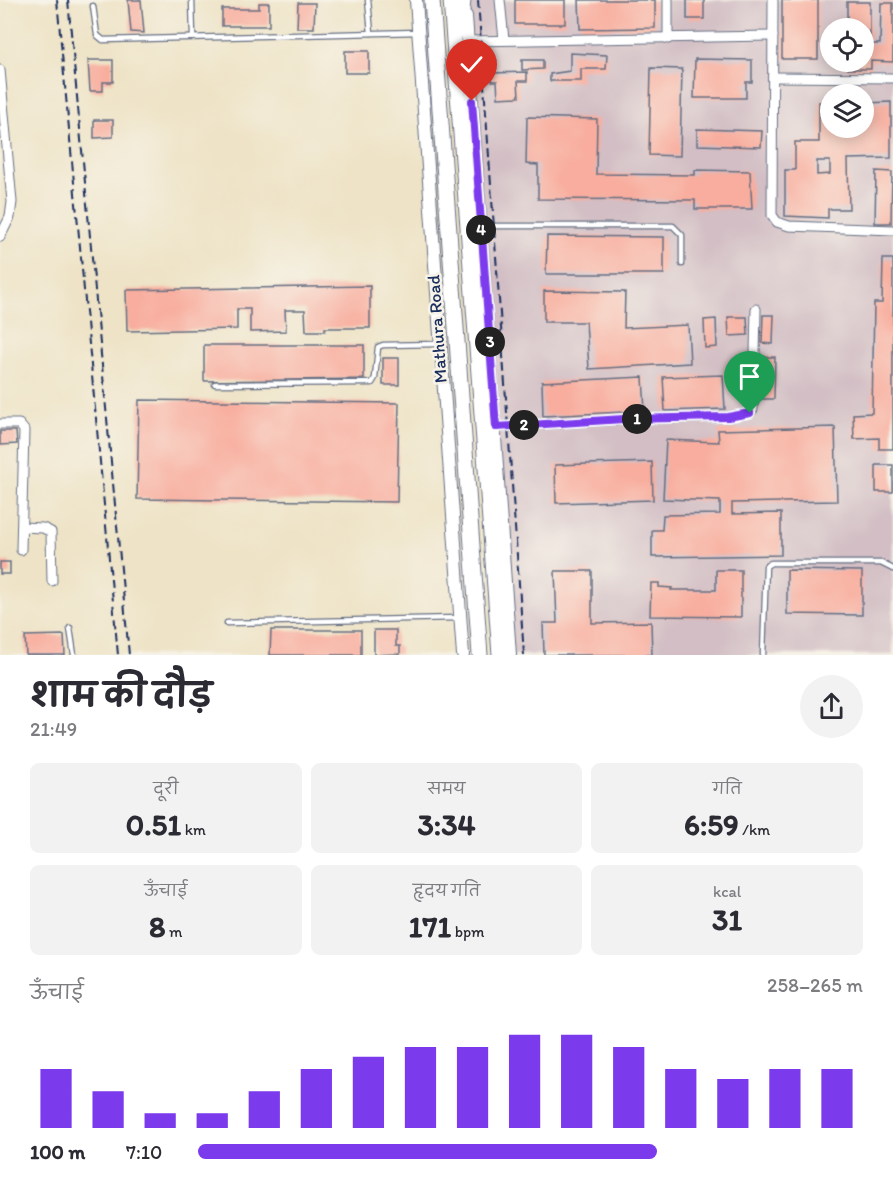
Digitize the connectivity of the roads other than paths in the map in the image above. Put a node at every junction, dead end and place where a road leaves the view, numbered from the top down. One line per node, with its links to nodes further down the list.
1 (192, 0): 13 (lane)
2 (368, 0): 12 (lane)
3 (416, 0): 11 (main road)
4 (432, 0): 44 (highway, Mathura Road)
5 (451, 0): 19 (highway)
6 (464, 0): 17 (main road); 19 (highway)
7 (500, 0): 16 (street)
8 (668, 0): 15 (street)
9 (773, 0): 14 (street)
10 (93, 6): 13 (lane)
11 (418, 32): 12 (lane); 29 (main road)
12 (371, 33): 13 (lane)
13 (193, 36)
14 (773, 36): 15 (street); 20 (street)
15 (668, 39): 16 (street)
16 (504, 40): 17 (street)
17 (467, 41): 24 (main road)
18 (0, 70): 22 (street)
19 (457, 76): 34 (highway)
20 (773, 77): 21 (street); 25 (street)
21 (893, 78)
22 (1, 90): 23 (street)
23 (5, 217): 26 (street)
24 (481, 226): 27 (lane); 32 (main road)
25 (893, 230)
26 (0, 237)
27 (682, 264)
28 (756, 309): 32 (street)
29 (441, 344): 30 (lane); 38 (main road)
30 (215, 384)
31 (0, 424): 33 (street)
32 (496, 427): 41 (main road)
33 (22, 527): 35 (street); 37 (street)
34 (491, 541): 41 (highway); 45 (highway)
35 (21, 550)
36 (893, 569): 47 (lane)
37 (52, 581)
38 (461, 618): 39 (lane); 43 (main road)
39 (227, 623)
40 (70, 628): 42 (lane)
41 (509, 629): 46 (main road)
42 (74, 655)
43 (463, 655)
44 (480, 655)
45 (500, 655)
46 (510, 655)
47 (763, 655)

